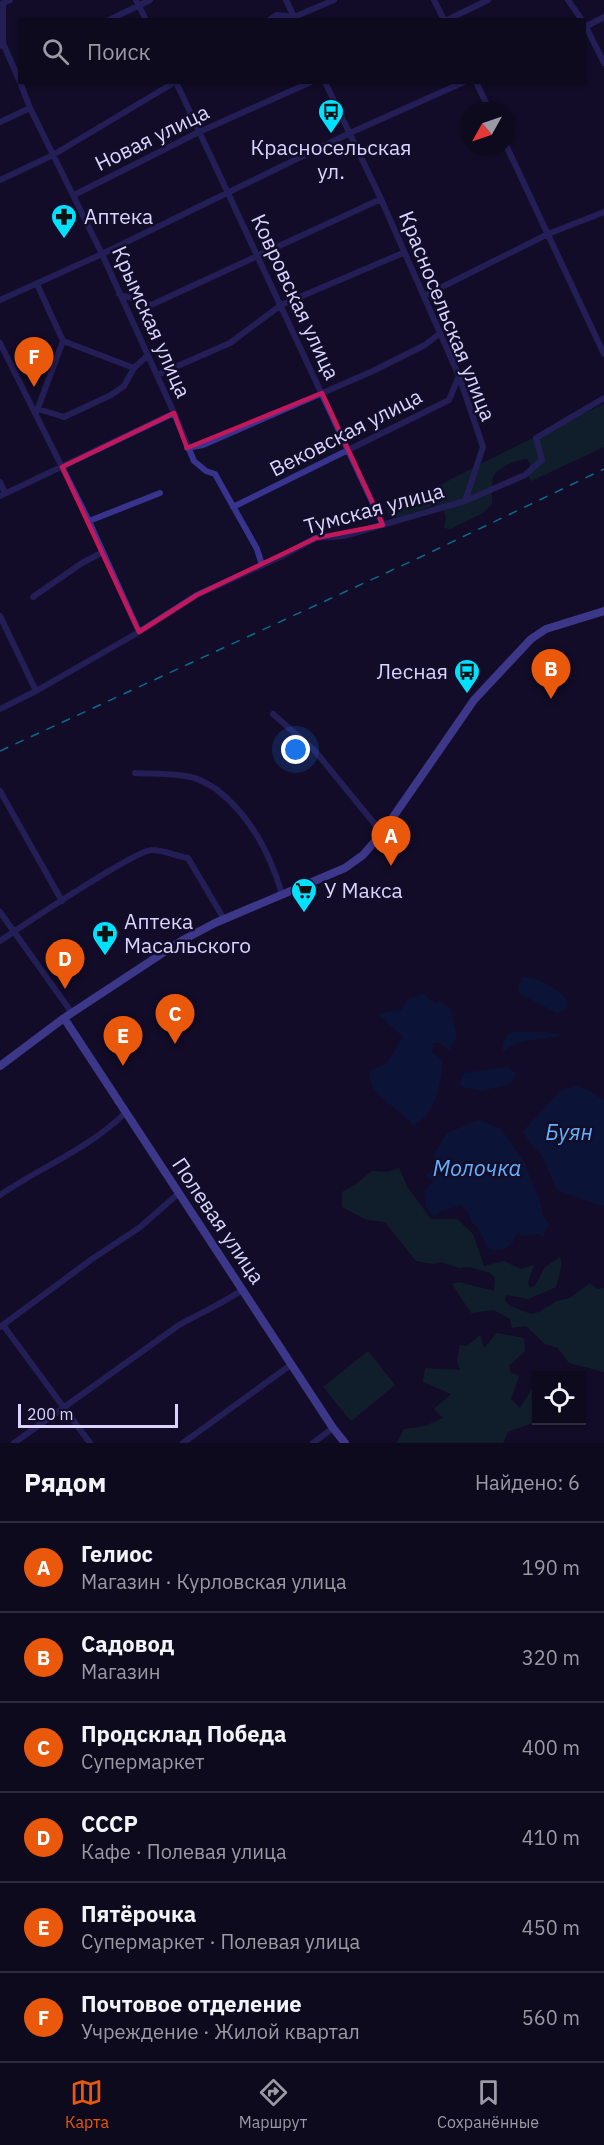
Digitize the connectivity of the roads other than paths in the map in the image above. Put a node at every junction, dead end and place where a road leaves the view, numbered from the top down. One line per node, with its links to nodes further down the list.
1 (10, 0): 19 (street)
2 (150, 0): 8 (street)
3 (286, 0): 13 (street)
4 (334, 0): 13 (street)
5 (434, 0): 14 (street)
6 (488, 0): 15 (street)
7 (568, 0): 16 (street)
8 (138, 3): 10 (street); 11 (street)
9 (604, 17): 17 (street)
10 (112, 18)
11 (145, 18)
12 (272, 18): 13 (street)
13 (295, 18)
14 (445, 18)
15 (450, 18)
16 (581, 18)
17 (586, 25)
18 (586, 27): 21 (street)
19 (1, 41): 22 (street, Крымская улица)
20 (18, 62): 22 (street)
21 (604, 63)
22 (12, 64): 23 (street, Крымская улица)
23 (18, 78)
24 (21, 84): 32 (street, Крымская улица)
25 (173, 84): 36 (street)
26 (177, 84): 34 (street, Ковровская улица)
27 (306, 84): 34 (street, Новая улица)
28 (326, 84): 35 (street, Красносельская улица)
29 (460, 84): 35 (street)
30 (477, 84): 31 (street)
31 (486, 102)
32 (30, 108): 33 (street); 36 (street, Крымская улица)
33 (0, 122)
34 (198, 132): 39 (street, Ковровская улица); 40 (street, Новая улица)
35 (350, 133): 39 (street); 41 (street, Красносельская улица)
36 (53, 154): 38 (street); 40 (street, Крымская улица)
37 (511, 156): 43 (street)
38 (0, 180)
39 (228, 193): 45 (street); 46 (street, Ковровская улица)
40 (74, 195): 45 (street, Крымская улица)
41 (381, 199): 44 (street, Красносельская улица); 46 (street)
42 (604, 212): 43 (street)
43 (548, 234): 49 (street); 55 (street)
44 (403, 253): 49 (street, Красносельская улица); 51 (street)
45 (102, 254): 47 (street); 48 (street, Крымская улица)
46 (258, 258): 48 (street); 51 (street, Ковровская улица)
47 (37, 284): 50 (street); 53 (street)
48 (119, 294): 56 (street, Крымская улица)
49 (424, 296): 52 (street, Красносельская улица)
50 (0, 300)
51 (281, 305): 58 (street); 60 (street, Ковровская улица)
52 (439, 334): 59 (street, Красносельская улица); 60 (street)
53 (63, 341): 57 (street); 62 (street)
54 (0, 343): 62 (street)
55 (604, 354)
56 (148, 355): 57 (street); 58 (street, Крымская улица)
57 (134, 368): 62 (street)
58 (157, 375): 63 (street, Крымская улица)
59 (459, 376): 65 (street, Вековская улица); 70 (street, Красносельская улица)
60 (322, 393): 64 (street); 65 (street, Ковровская улица)
61 (604, 398): 70 (street, Тумская улица)
62 (36, 413): 66 (street)
63 (174, 413): 64 (street, Крымская улица); 66 (street)
64 (187, 448): 71 (street, Крымская улица)
65 (347, 450): 71 (street, Вековская улица); 73 (street, Ковровская улица)
66 (62, 466): 69 (street); 72 (street)
67 (0, 482): 69 (street)
68 (160, 494): 72 (street)
69 (3, 495)
70 (465, 501): 73 (street, Тумская улица)
71 (233, 507): 75 (street, Крымская улица)
72 (89, 521): 74 (street)
73 (383, 525): 75 (street, Тумская улица)
74 (103, 552): 76 (street); 79 (street)
75 (262, 565): 79 (street, Тумская улица)
76 (33, 597)
77 (604, 610): 85 (main road)
78 (0, 616): 80 (street)
79 (140, 632): 80 (street, Тумская улица)
80 (36, 691): 81 (street, Тумская улица)
81 (0, 709)
82 (273, 714): 85 (street)
83 (135, 772): 86 (street)
84 (0, 791): 87 (street)
85 (382, 833): 86 (main road)
86 (282, 894): 89 (main road)
87 (62, 901): 89 (street); 90 (street)
88 (0, 912): 90 (street, Полевая улица)
89 (224, 919): 92 (main road)
90 (14, 931): 91 (street); 92 (street, Полевая улица)
91 (0, 941)
92 (68, 1016): 93 (main road); 94 (main road, Полевая улица)
93 (0, 1066)
94 (125, 1113): 95 (main road, Полевая улица); 96 (street)
95 (179, 1193): 97 (main road, Полевая улица); 98 (street)
96 (0, 1195)
97 (242, 1290): 99 (main road, Полевая улица); 100 (street)
98 (1, 1326): 100 (street)
99 (292, 1364): 101 (main road, Полевая улица); 104 (street)
100 (65, 1407): 102 (street); 103 (street)
101 (333, 1428): 105 (street); 106 (main road, Полевая улица)
102 (14, 1443)
103 (90, 1443)
104 (183, 1443)
105 (313, 1443)
106 (345, 1443)

